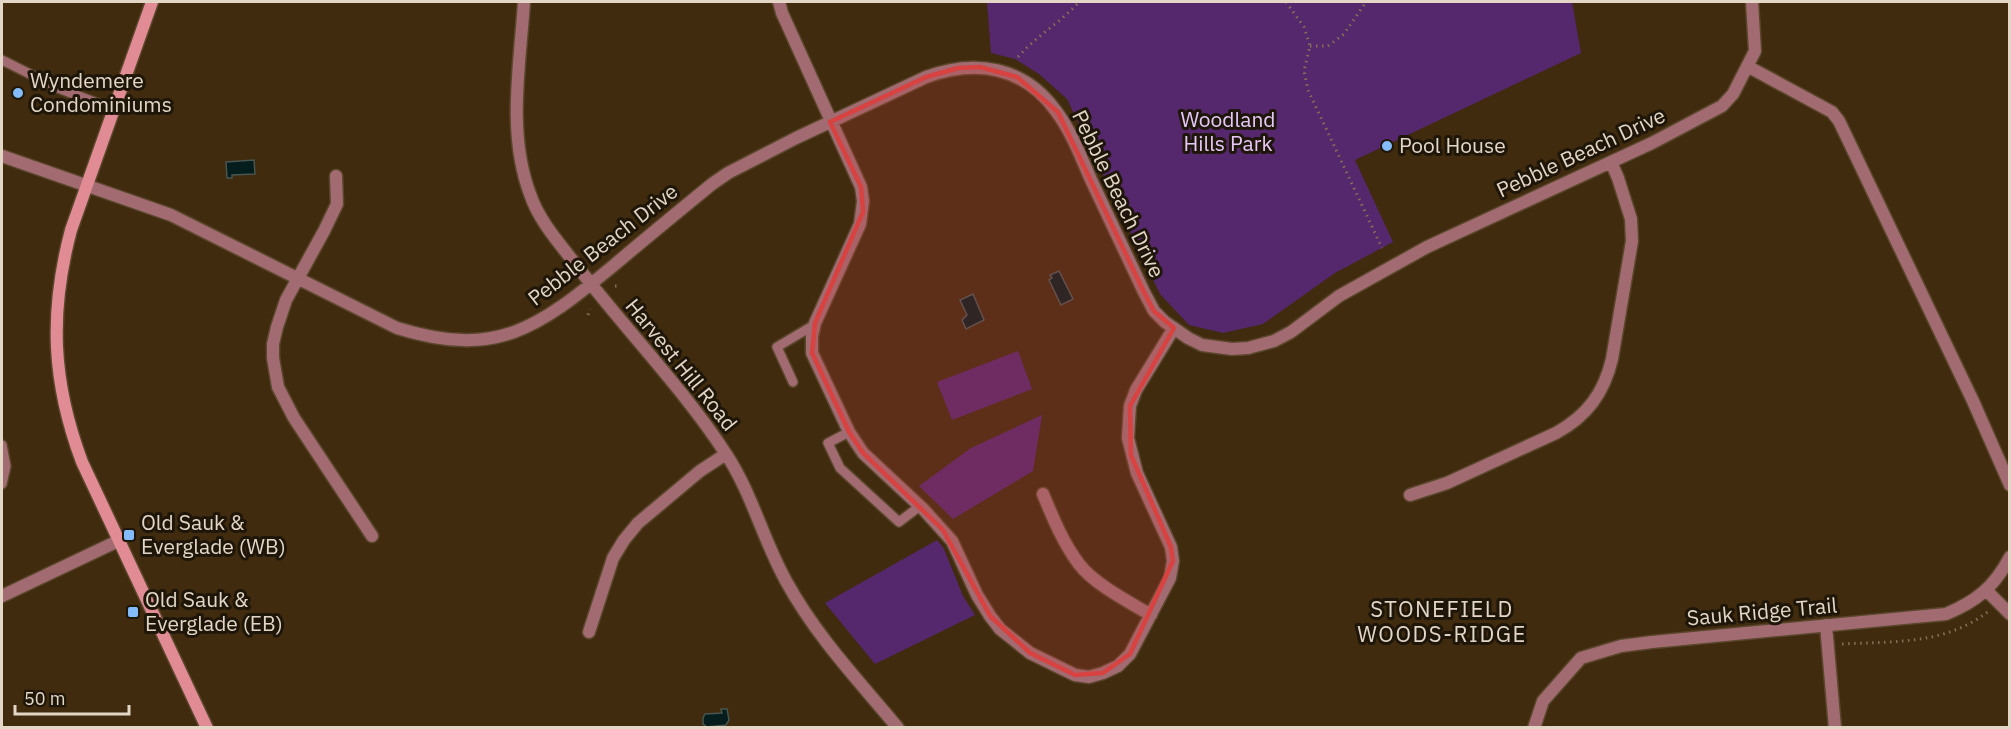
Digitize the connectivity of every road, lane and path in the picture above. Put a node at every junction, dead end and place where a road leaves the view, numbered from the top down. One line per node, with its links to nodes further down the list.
1 (152, 2): 12 (street)
2 (524, 2): 24 (street, Harvest Hill Road)
3 (779, 2): 13 (street)
4 (1075, 2): 9 (path)
5 (1286, 2): 8 (path)
6 (1366, 2): 8 (path)
7 (1752, 2): 11 (street, Pebble Beach Drive)
8 (1310, 46): 18 (path)
9 (1018, 57)
10 (2, 60): 12 (lane)
11 (1748, 66): 15 (street, Pebble Beach Drive); 36 (street)
12 (114, 110): 17 (street)
13 (831, 122): 24 (street, Pebble Beach Drive); 29 (street); 30 (street, Pebble Beach Drive)
14 (2, 156): 17 (street, Pebble Beach Drive)
15 (1611, 162): 30 (street, Pebble Beach Drive); 38 (street)
16 (336, 176): 21 (street)
17 (86, 186): 21 (street, Pebble Beach Drive); 41 (street)
18 (1382, 248)
19 (593, 252): 20 (path)
20 (591, 258)
21 (297, 278): 24 (street, Pebble Beach Drive); 40 (street)
22 (558, 280): 23 (path)
23 (564, 281)
24 (591, 284): 34 (street, Harvest Hill Road)
25 (615, 286): 26 (path)
26 (620, 286)
27 (590, 309): 28 (path)
28 (588, 315)
29 (814, 325): 31 (lane); 32 (street)
30 (1174, 328): 46 (street)
31 (793, 382)
32 (849, 432): 39 (street); 39 (lane)
33 (2, 445): 35 (lane)
34 (726, 454): 48 (street); 49 (street, Harvest Hill Road)
35 (2, 484)
36 (2010, 484)
37 (1042, 494): 46 (street)
38 (1410, 495)
39 (920, 507): 46 (street)
40 (372, 536)
41 (118, 541): 44 (street); 50 (street)
42 (2010, 557): 43 (street, Sauk Ridge Trail)
43 (1986, 590): 45 (street); 47 (street, Sauk Ridge Trail)
44 (2, 596)
45 (2010, 614)
46 (1150, 615)
47 (1826, 625): 51 (street, Sauk Ridge Trail); 52 (street)
48 (589, 632)
49 (892, 725)
50 (207, 728)
51 (1534, 728)
52 (1835, 728)

